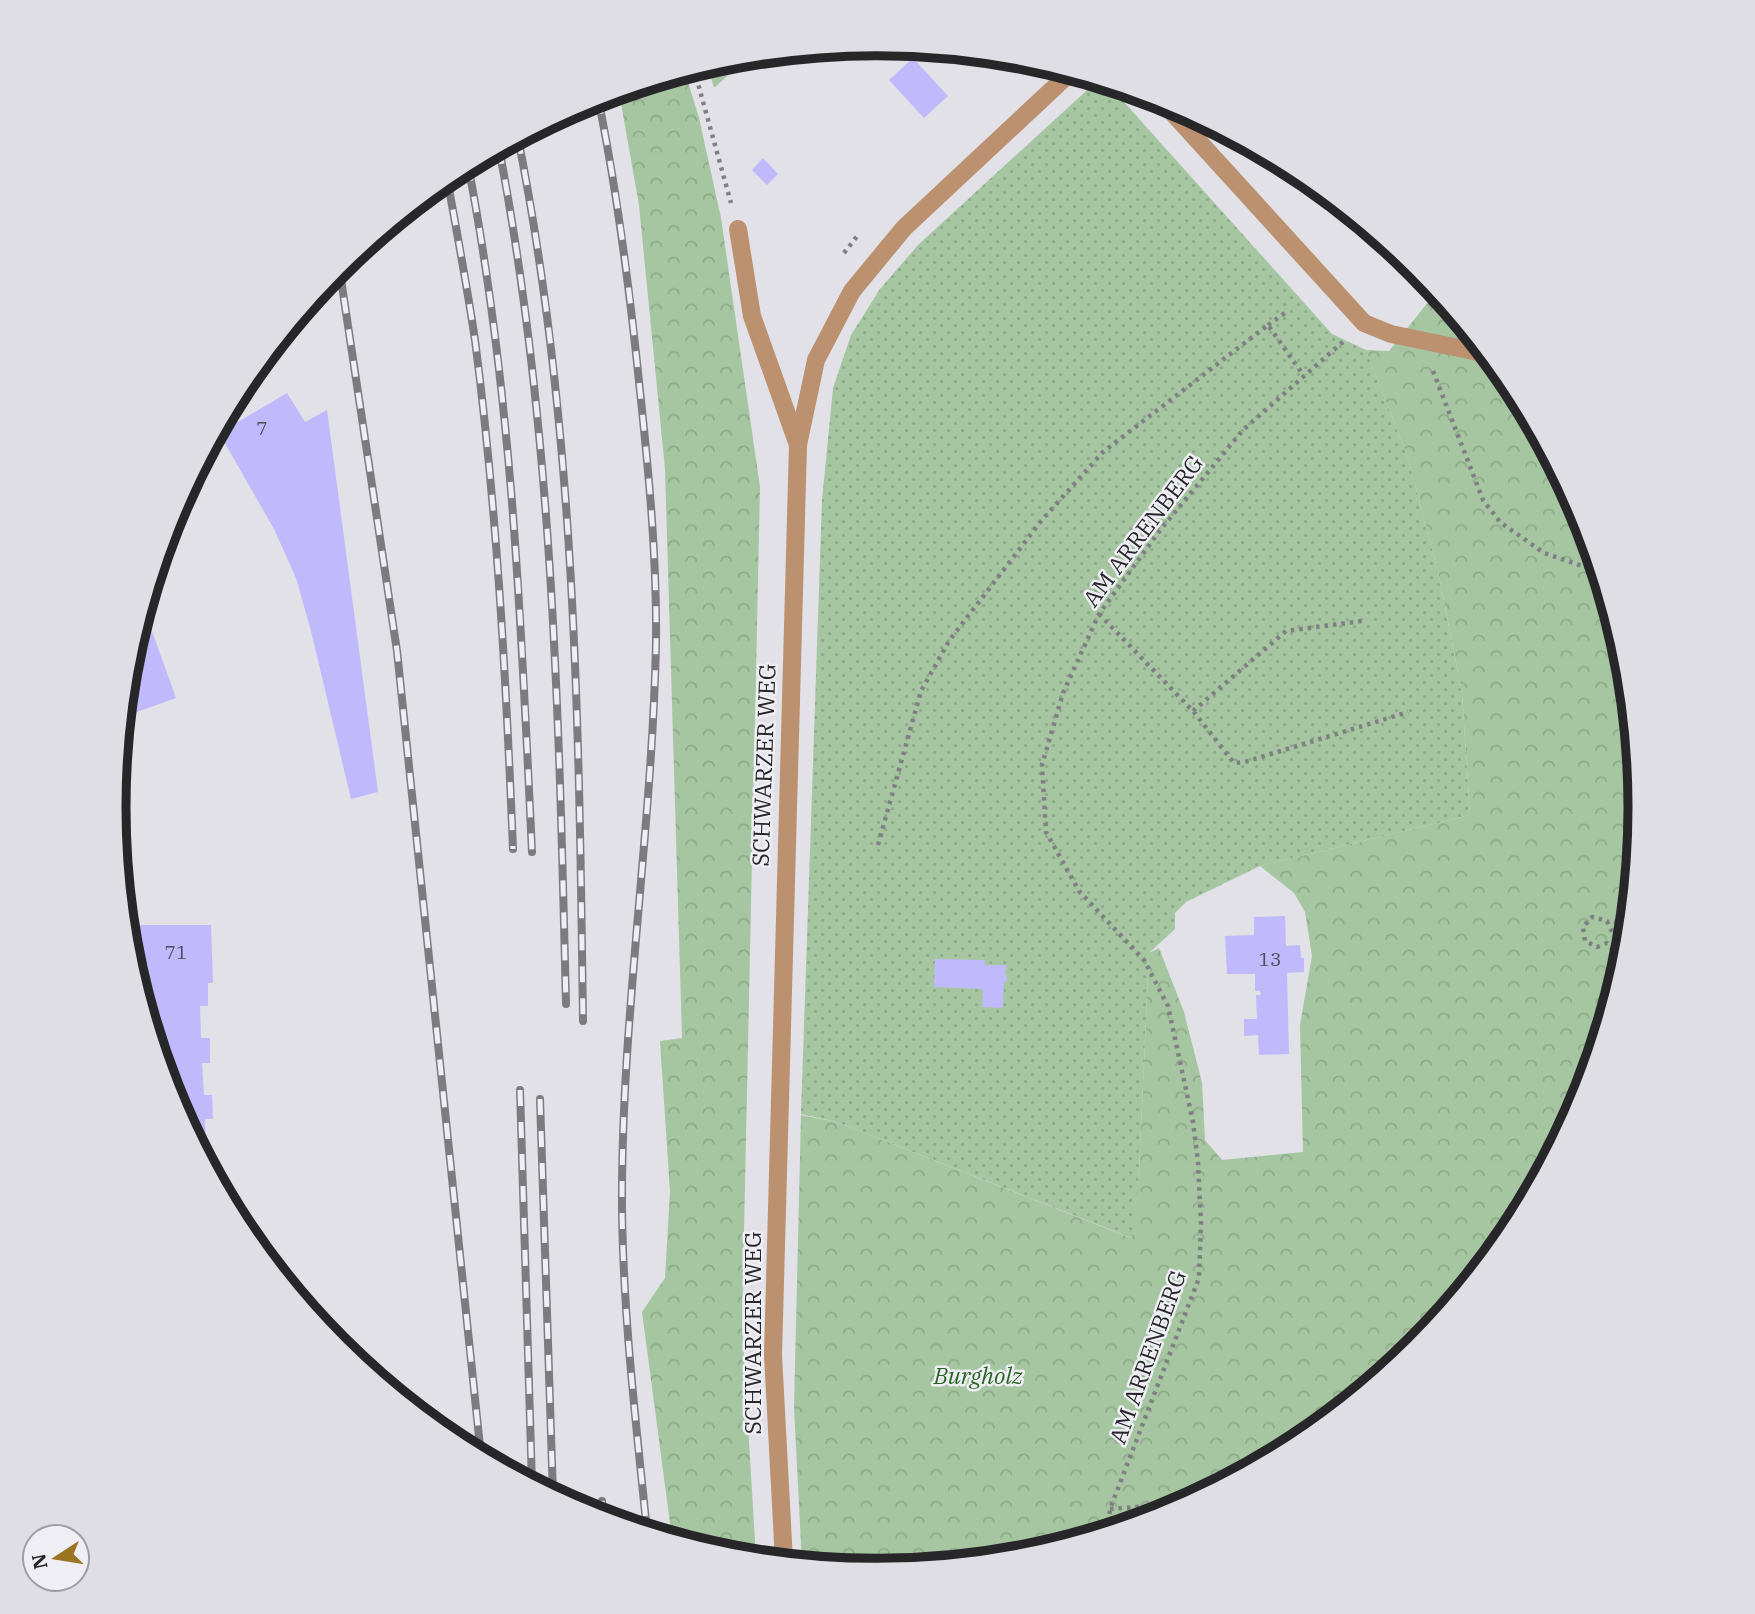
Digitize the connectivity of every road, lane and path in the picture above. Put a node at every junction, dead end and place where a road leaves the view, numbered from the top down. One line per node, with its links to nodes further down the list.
1 (697, 79): 4 (path)
2 (1063, 80): 11 (street, SCHWARZER WEG)
3 (1178, 119): 6 (street)
4 (738, 229): 11 (street)
5 (1285, 313): 7 (path)
6 (1364, 323): 8 (street); 10 (path, AM ARRENBERG)
7 (1268, 325): 10 (path); 17 (path)
8 (1421, 341): 9 (street); 12 (path)
9 (1474, 351)
10 (1304, 376): 13 (path, AM ARRENBERG)
11 (797, 445): 23 (street, SCHWARZER WEG)
12 (1590, 568)
13 (1099, 614): 15 (path); 21 (path, AM ARRENBERG)
14 (1362, 621): 15 (path)
15 (1193, 711): 16 (path)
16 (1408, 712)
17 (878, 845)
18 (1618, 929): 19 (path)
19 (1614, 952)
20 (1152, 1506): 21 (path)
21 (1110, 1509): 22 (path, AM ARRENBERG)
22 (1109, 1521)
23 (784, 1552)

